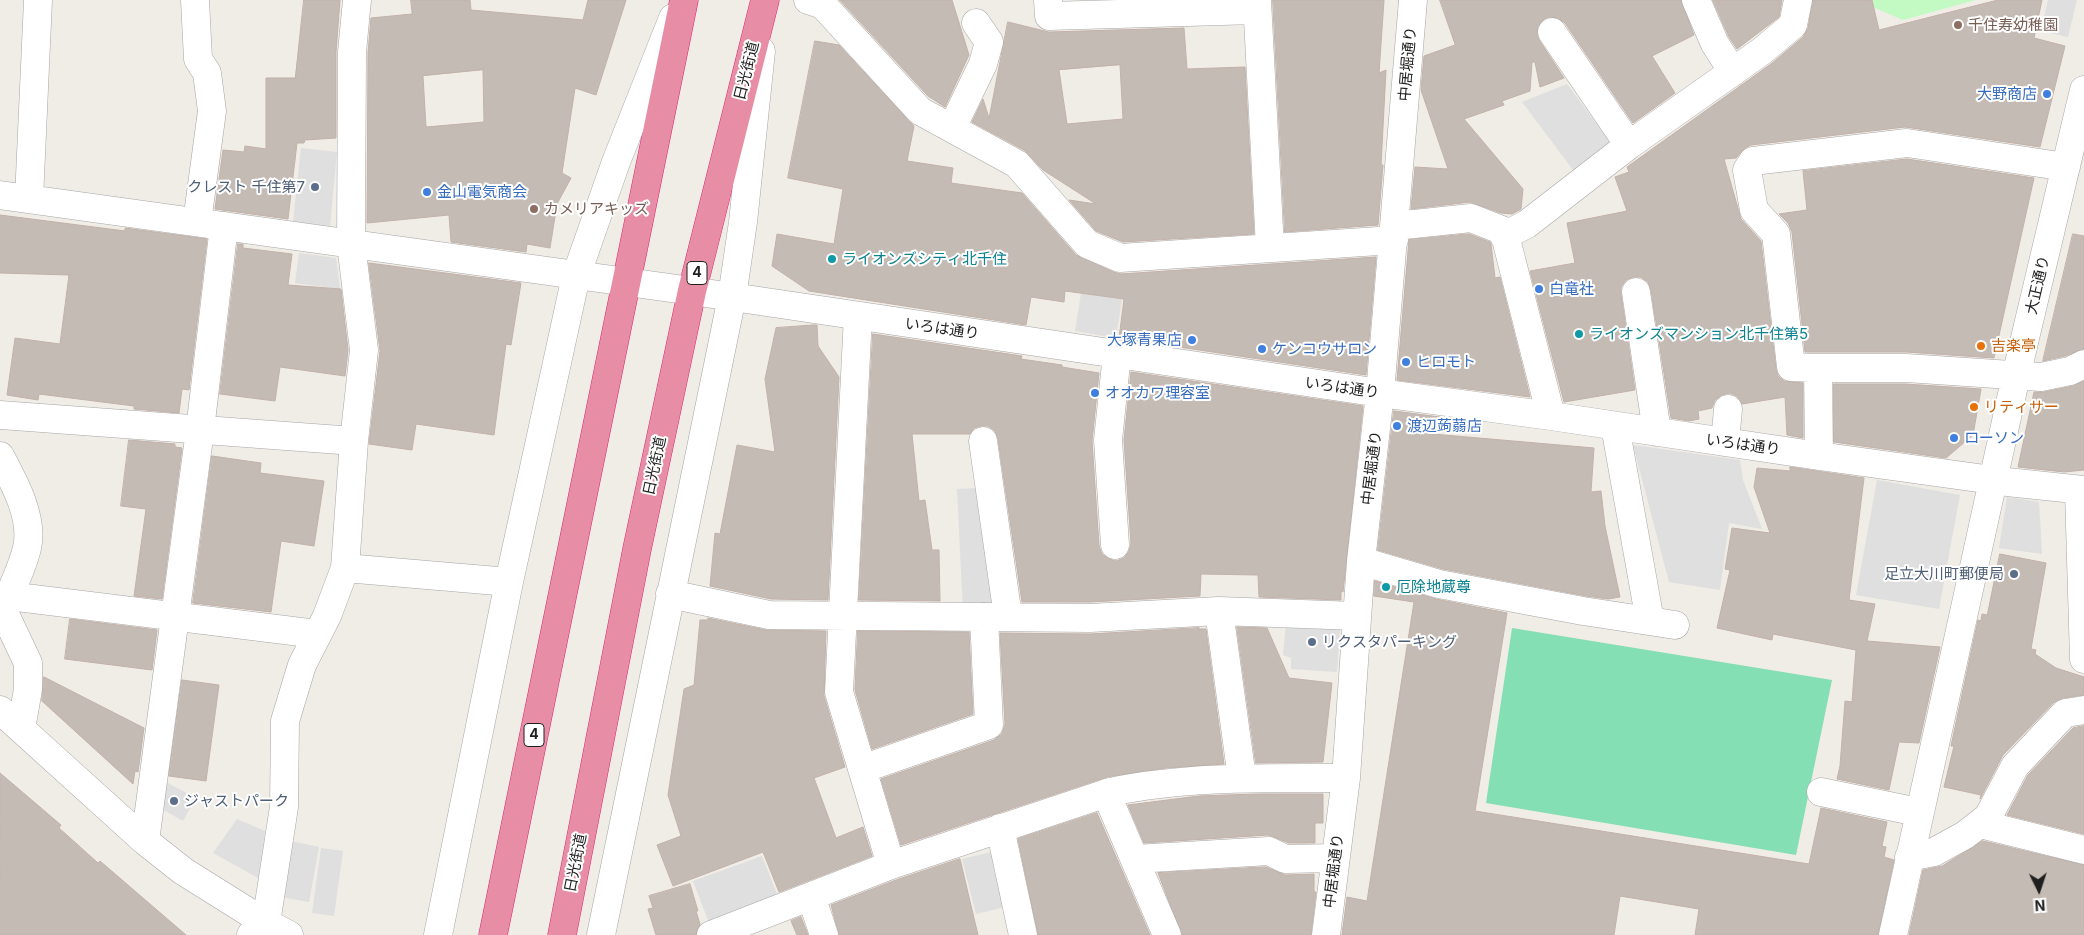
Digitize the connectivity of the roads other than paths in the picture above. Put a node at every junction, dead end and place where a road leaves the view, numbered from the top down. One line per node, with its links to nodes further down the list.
1 (38, 0): 21 (street)
2 (195, 0): 22 (street)
3 (358, 0): 26 (street)
4 (680, 0): 28 (street)
5 (684, 0): 29 (highway, 4)
6 (766, 0): 30 (highway, 日光街道 / 4); 32 (street)
7 (808, 0): 17 (street)
8 (1048, 0): 12 (street)
9 (1414, 0): 24 (street, 中居堀通り)
10 (1696, 0): 15 (street)
11 (1798, 0): 15 (street)
12 (1257, 5): 27 (street)
13 (976, 23): 17 (street)
14 (1552, 32): 18 (street)
15 (1733, 72): 18 (street)
16 (2084, 90): 19 (street, 大正通り)
17 (952, 128): 27 (street)
18 (1629, 145): 25 (street)
19 (2066, 167): 36 (street); 37 (street, 大正通り)
20 (0, 195): 21 (street, いろは通り)
21 (29, 199): 22 (street, いろは通り)
22 (197, 222): 23 (street, いろは通り)
23 (224, 226): 26 (street, いろは通り); 43 (street)
24 (1394, 233): 25 (street); 27 (street); 38 (street, 中居堀通り)
25 (1504, 236): 41 (street)
26 (350, 244): 28 (street, いろは通り); 45 (street)
27 (1270, 248)
28 (576, 276): 29 (street, いろは通り); 55 (street)
29 (626, 282): 30 (street, いろは通り); 85 (highway, 4)
30 (692, 291): 32 (street, いろは通り); 86 (highway, 日光街道 / 4)
31 (1636, 292): 44 (street)
32 (732, 297): 33 (street, いろは通り); 56 (street)
33 (858, 316): 34 (street, いろは通り); 59 (street)
34 (1117, 354): 38 (street, いろは通り); 52 (street)
35 (2084, 364): 37 (street)
36 (1818, 368): 37 (street); 49 (street)
37 (2016, 376): 50 (street, 大正通り)
38 (1380, 393): 41 (street, いろは通り); 53 (street, 中居堀通り)
39 (1728, 410): 47 (street)
40 (0, 415): 43 (street)
41 (1551, 416): 42 (street, いろは通り)
42 (1615, 426): 44 (street, いろは通り); 53 (street)
43 (200, 430): 45 (street); 61 (street)
44 (1657, 432): 47 (street, いろは通り)
45 (354, 440): 54 (street)
46 (983, 441): 62 (street)
47 (1725, 442): 49 (street, いろは通り)
48 (0, 456): 57 (street)
49 (1819, 456): 50 (street, いろは通り)
50 (1993, 480): 51 (street, いろは通り); 73 (street, 大正通り)
51 (2082, 491): 64 (street)
52 (1115, 545)
53 (1361, 560): 60 (street, 中居堀通り)
54 (345, 568): 55 (street); 63 (street)
55 (509, 582): 84 (street)
56 (670, 594): 59 (street); 87 (street)
57 (8, 596): 61 (street); 67 (street)
58 (1219, 612): 60 (street); 62 (street); 69 (street)
59 (842, 616): 62 (street); 68 (street)
60 (1357, 616): 70 (street, 中居堀通り)
61 (175, 617): 63 (street); 76 (street)
62 (996, 617): 68 (street)
63 (318, 634): 83 (street)
64 (2084, 659)
65 (0, 710): 67 (street)
66 (2084, 710): 74 (street)
67 (21, 729): 76 (street)
68 (862, 769): 81 (street)
69 (1242, 778): 70 (street); 72 (street)
70 (1346, 778): 79 (street, 中居堀通り)
71 (1821, 792): 73 (street)
72 (1106, 793): 75 (street); 80 (street)
73 (1918, 812): 78 (street, 大正通り)
74 (1980, 824): 77 (street); 78 (street)
75 (1000, 828): 81 (street); 90 (street)
76 (145, 841): 83 (street)
77 (2084, 850)
78 (1909, 857): 93 (street, 大正通り)
79 (1336, 858): 80 (street); 92 (street, 中居堀通り)
80 (1135, 859): 91 (street)
81 (891, 865): 82 (street)
82 (811, 896): 88 (street); 89 (street)
83 (269, 931)
84 (438, 935)
85 (493, 935)
86 (562, 935)
87 (601, 935)
88 (711, 935)
89 (824, 935)
90 (1022, 935)
91 (1167, 935)
92 (1326, 935)
93 (1893, 935)

